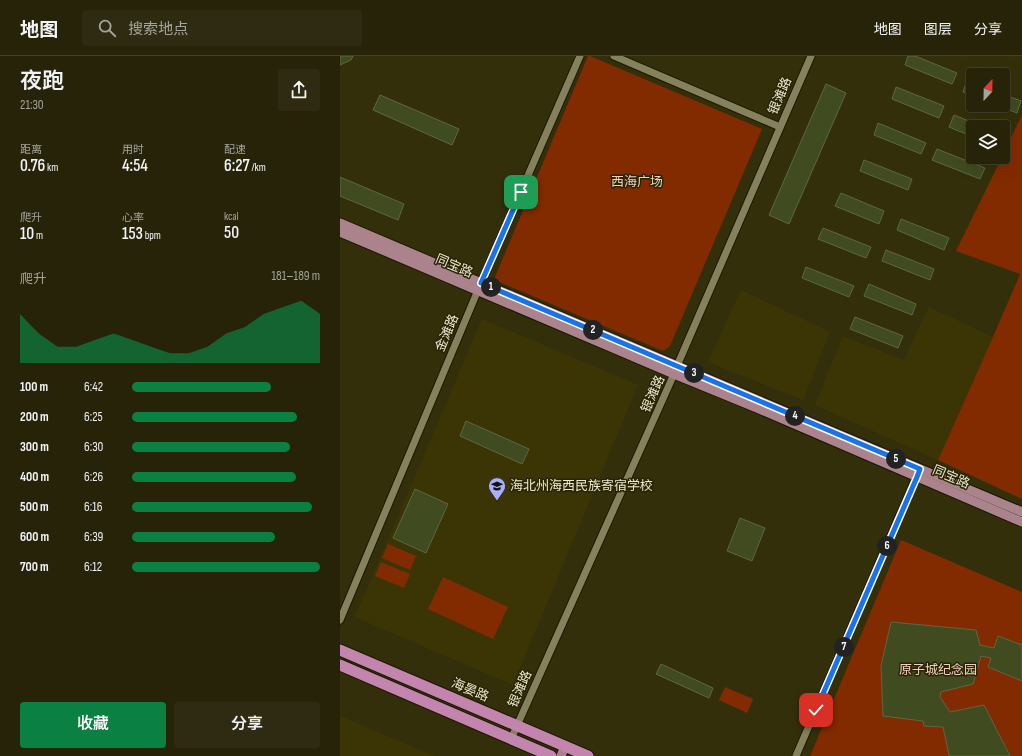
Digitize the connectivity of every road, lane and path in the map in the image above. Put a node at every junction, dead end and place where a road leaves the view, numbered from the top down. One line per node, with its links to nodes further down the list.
1 (580, 56): 7 (street, 金滩路)
2 (614, 56): 4 (street)
3 (811, 56): 4 (street, 银滩路)
4 (780, 127): 8 (street, 银滩路)
5 (340, 223): 7 (main road, 同宝路)
6 (340, 232): 7 (main road, 同宝路)
7 (480, 286): 8 (main road, 同宝路); 12 (street, 金滩路)
8 (676, 370): 9 (main road, 同宝路); 15 (street, 银滩路)
9 (918, 473): 10 (main road, 同宝路); 11 (main road, 同宝路); 20 (street)
10 (1022, 512)
11 (1022, 522)
12 (340, 620)
13 (340, 650): 15 (highway, 海晏路)
14 (340, 665): 16 (highway)
15 (517, 725): 16 (street, 银滩路); 17 (highway, 海晏路)
16 (511, 739): 19 (highway)
17 (563, 751): 18 (highway, 海晏路)
18 (582, 755)
19 (551, 756)
20 (796, 756)

